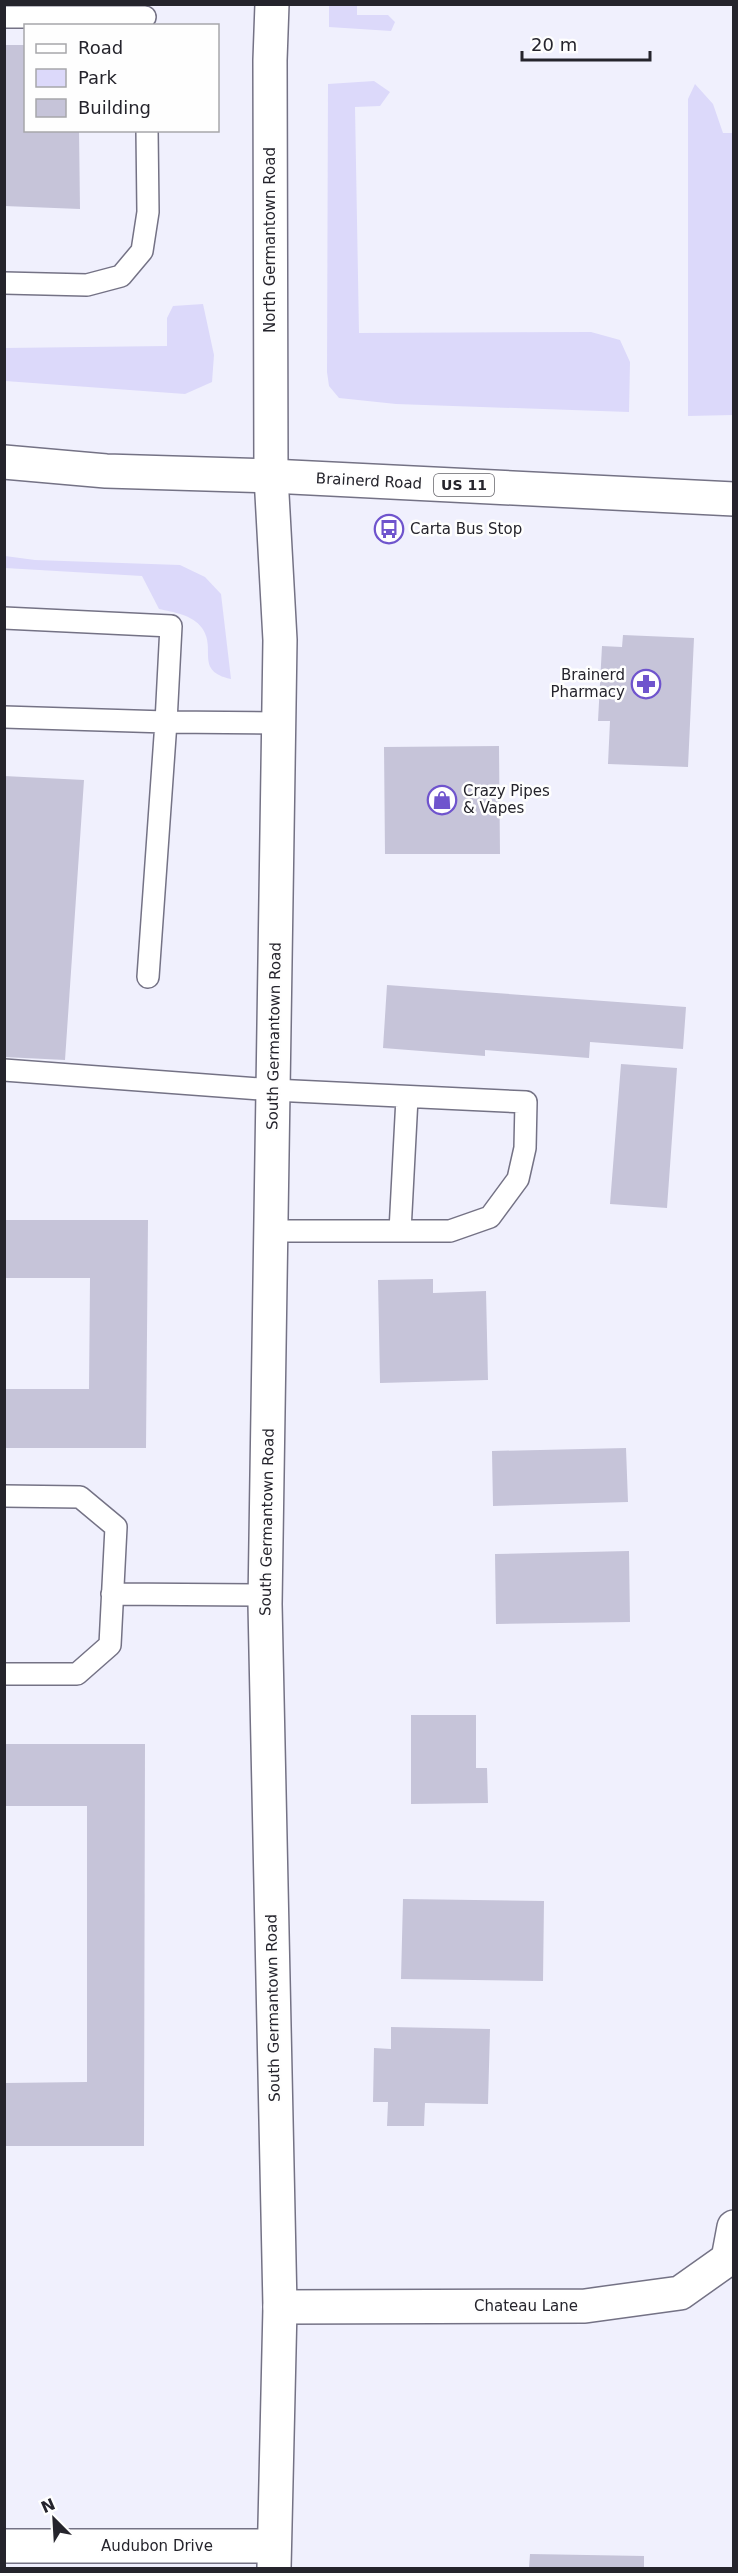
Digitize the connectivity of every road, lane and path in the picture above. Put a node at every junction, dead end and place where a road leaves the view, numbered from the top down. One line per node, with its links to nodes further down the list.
1 (272, 4): 7 (main road, North Germantown Road)
2 (145, 16): 3 (lane)
3 (4, 17)
4 (147, 132): 5 (lane)
5 (4, 283)
6 (4, 462): 7 (main road, Brainerd Road / US 11)
7 (271, 476): 8 (main road, Brainerd Road / US 11); 12 (main road, South Germantown Road)
8 (734, 499)
9 (4, 618): 11 (lane)
10 (4, 717): 11 (lane)
11 (166, 722): 12 (lane); 13 (lane)
12 (279, 723): 15 (main road, South Germantown Road)
13 (148, 976)
14 (4, 1070): 15 (lane)
15 (273, 1090): 16 (lane); 17 (main road, South Germantown Road)
16 (407, 1098): 18 (lane); 18 (lane)
17 (272, 1231): 18 (lane); 21 (main road, South Germantown Road)
18 (400, 1231)
19 (4, 1496): 20 (lane)
20 (112, 1594): 21 (lane); 22 (lane)
21 (265, 1594): 24 (main road, South Germantown Road)
22 (4, 1674)
23 (734, 2227): 24 (main road, Chateau Lane)
24 (280, 2307): 26 (main road, South Germantown Road)
25 (4, 2546): 26 (main road, Audubon Drive)
26 (274, 2557)

